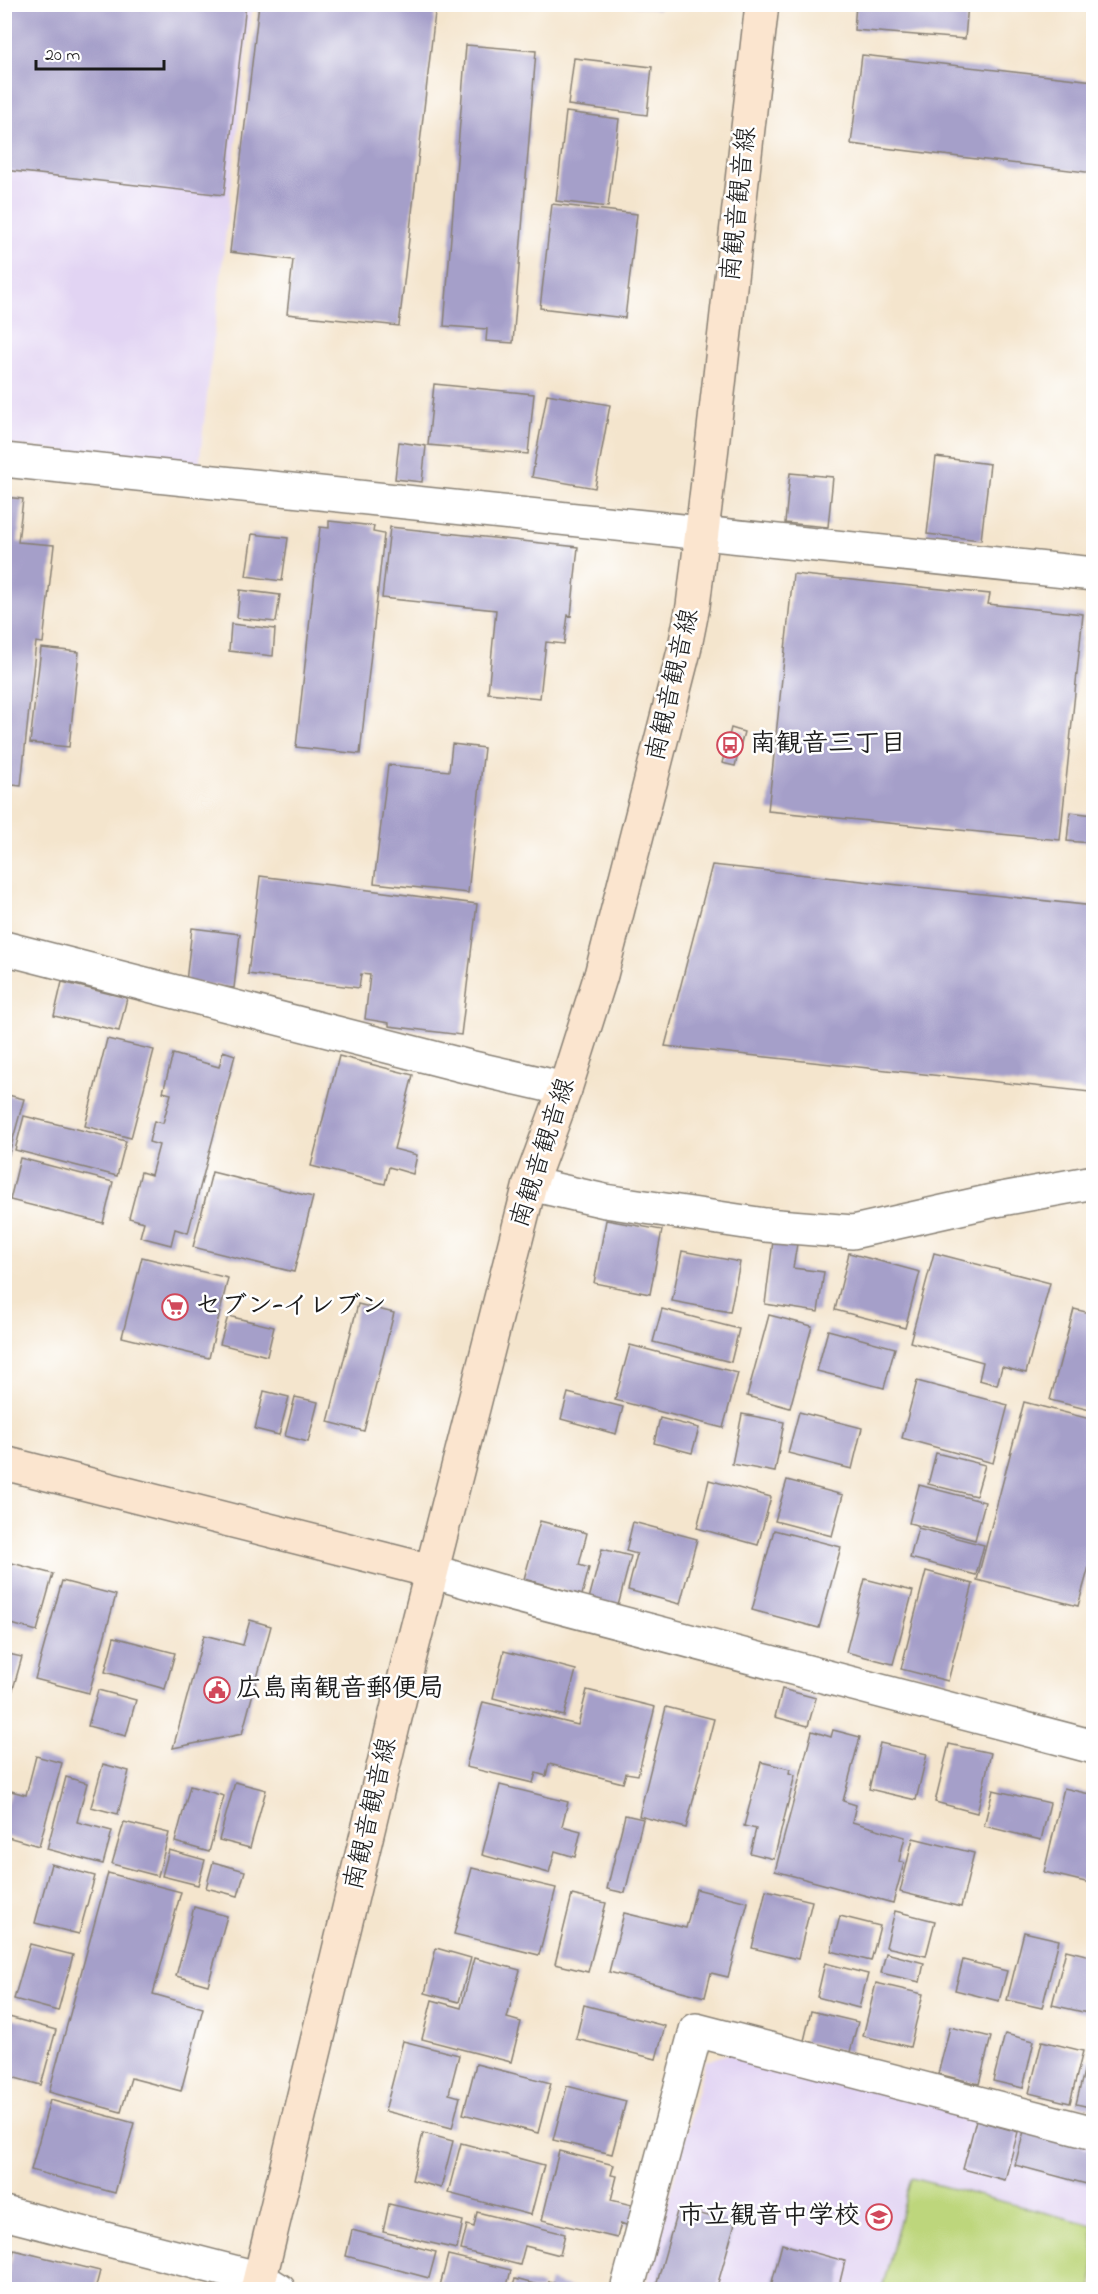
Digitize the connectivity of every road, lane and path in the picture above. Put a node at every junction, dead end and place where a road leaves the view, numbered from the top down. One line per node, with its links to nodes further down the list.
1 (762, 4): 3 (main road, 南観音観音線)
2 (4, 460): 3 (street)
3 (702, 533): 4 (street); 6 (main road, 南観音観音線)
4 (1094, 574)
5 (4, 948): 6 (street)
6 (565, 1089): 8 (main road, 南観音観音線)
7 (1094, 1182): 8 (street)
8 (530, 1184): 10 (main road, 南観音観音線)
9 (4, 1463): 10 (main road)
10 (431, 1571): 11 (street); 14 (main road, 南観音観音線)
11 (1094, 1747)
12 (1094, 2133): 15 (street)
13 (4, 2213): 14 (street)
14 (266, 2286)
15 (627, 2289)

